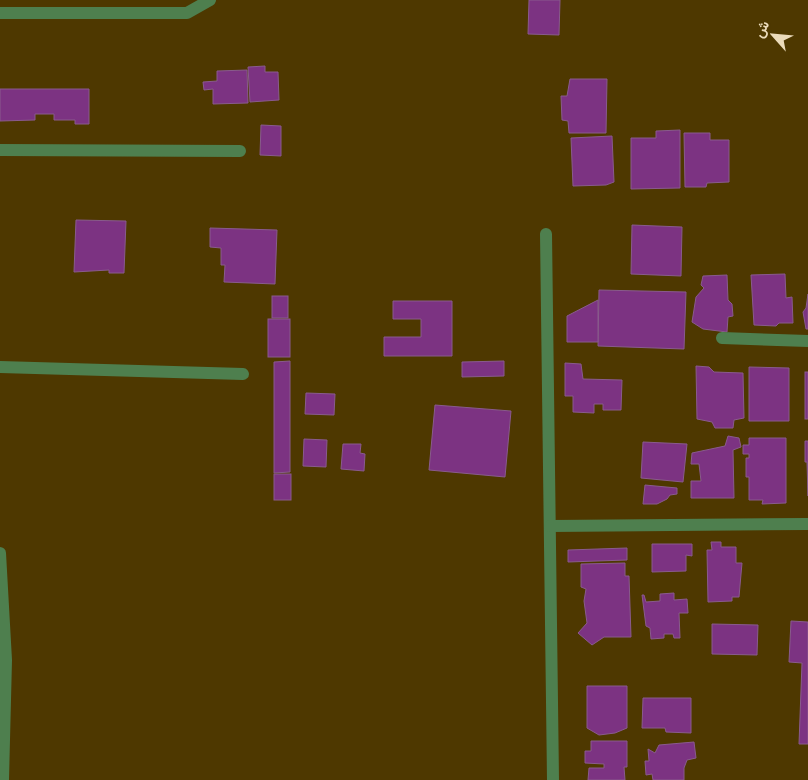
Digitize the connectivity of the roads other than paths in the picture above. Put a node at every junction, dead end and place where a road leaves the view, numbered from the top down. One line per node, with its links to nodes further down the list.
1 (210, 0): 2 (street)
2 (0, 13)
3 (0, 150): 4 (street)
4 (240, 151)
5 (546, 234): 11 (street)
6 (722, 338): 7 (street)
7 (808, 341)
8 (0, 367): 9 (street)
9 (243, 374)
10 (808, 524): 11 (street)
11 (550, 526): 15 (street)
12 (0, 553): 13 (street)
13 (3, 660): 14 (street)
14 (3, 780)
15 (553, 780)

